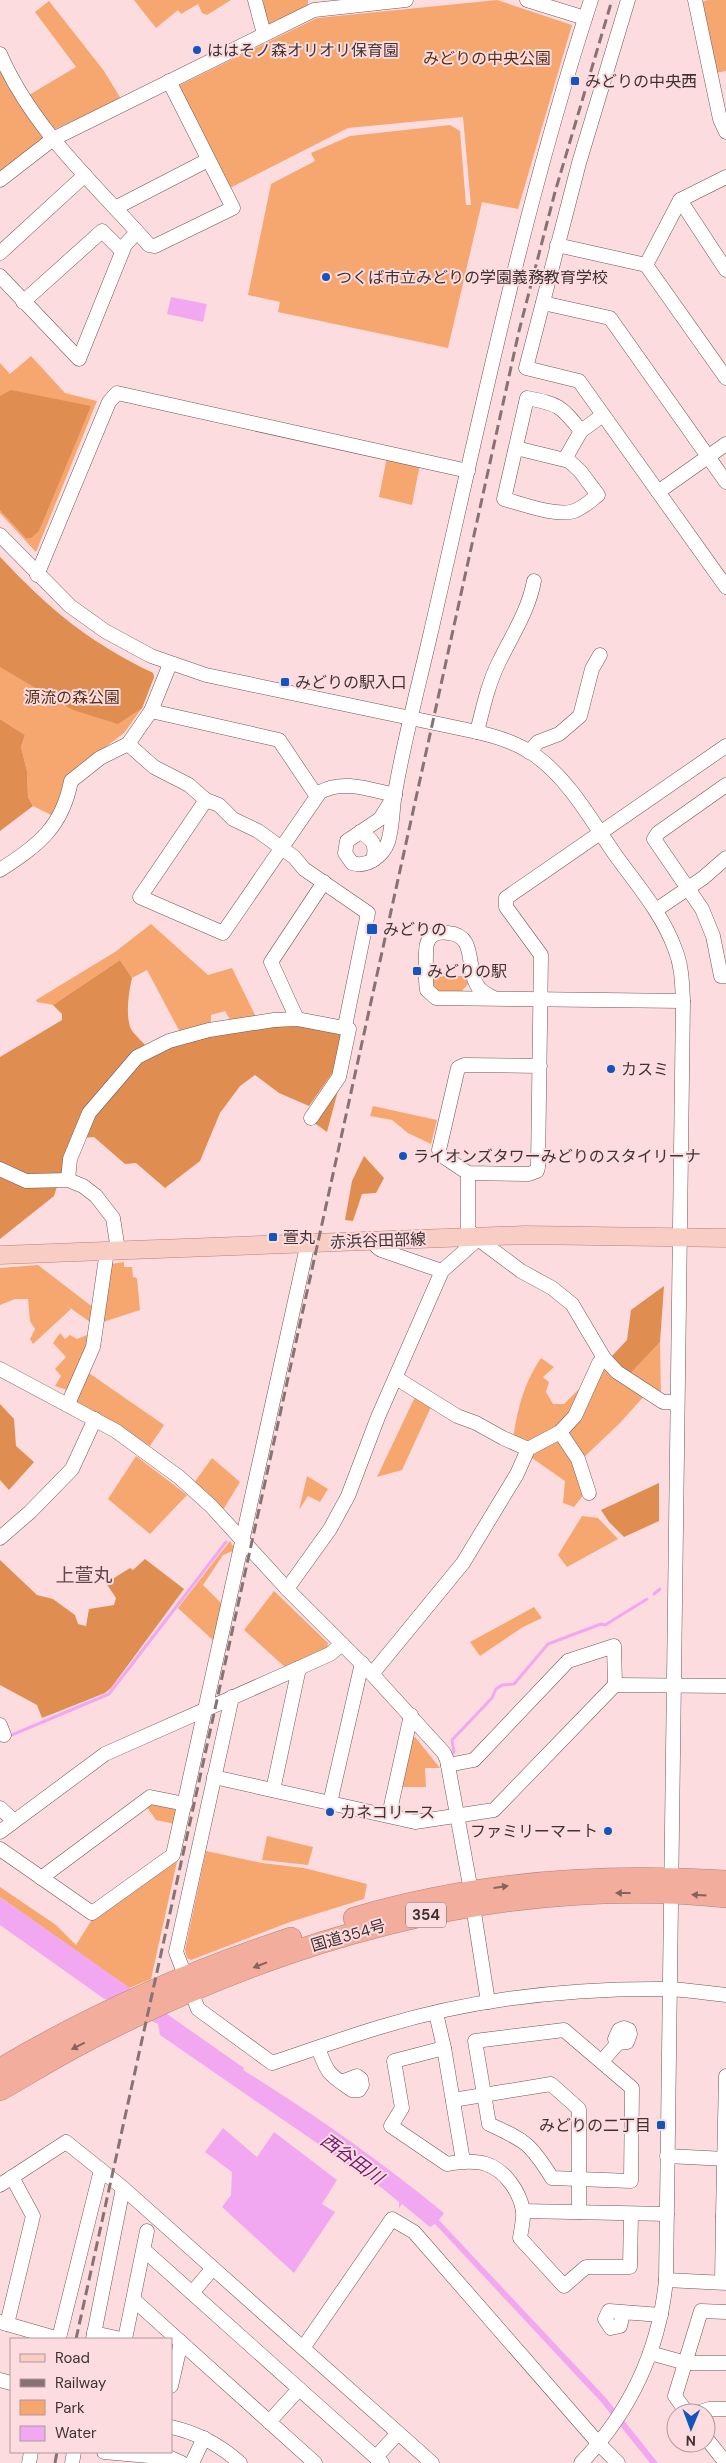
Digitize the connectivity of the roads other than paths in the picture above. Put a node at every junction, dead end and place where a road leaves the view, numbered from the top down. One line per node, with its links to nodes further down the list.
1 (255, 0): 11 (street)
2 (406, 0): 7 (street)
3 (527, 0): 8 (street)
4 (591, 0): 10 (street)
5 (628, 0): 23 (street)
6 (695, 0): 14 (street)
7 (364, 2): 9 (street)
8 (550, 3): 10 (street)
9 (313, 5): 11 (street)
10 (585, 18): 38 (street)
11 (264, 34): 13 (street)
12 (0, 54): 15 (street)
13 (169, 81): 15 (street); 16 (street)
14 (726, 132)
15 (53, 139): 17 (street); 19 (street)
16 (208, 160): 21 (street); 22 (street)
17 (85, 175): 21 (street); 25 (street)
18 (726, 177): 20 (street)
19 (0, 180)
20 (680, 200): 26 (street); 27 (street)
21 (115, 208): 22 (street)
22 (137, 232): 24 (street)
23 (557, 245): 26 (street); 30 (street)
24 (122, 251): 29 (street); 29 (street)
25 (0, 252)
26 (646, 265): 31 (street)
27 (726, 270)
28 (0, 276): 29 (street)
29 (23, 302)
30 (543, 303): 32 (street); 36 (street)
31 (726, 378)
32 (603, 416): 33 (street); 40 (street)
33 (581, 431): 35 (street); 37 (street)
34 (726, 444): 36 (street)
35 (516, 448): 37 (street); 37 (street)
36 (709, 457): 39 (street); 40 (street)
37 (565, 459)
38 (468, 471): 42 (street); 48 (street)
39 (726, 482)
40 (658, 492): 44 (street)
41 (0, 536): 42 (street)
42 (37, 575): 46 (street)
43 (534, 581): 49 (street)
44 (726, 588)
45 (600, 655): 52 (street)
46 (170, 664): 47 (street); 48 (street)
47 (151, 711): 50 (street); 54 (street)
48 (411, 718): 49 (street); 55 (street)
49 (477, 732): 52 (street)
50 (128, 744): 56 (street); 62 (street)
51 (726, 746): 58 (street)
52 (529, 752): 58 (street)
53 (726, 785): 64 (street)
54 (316, 795): 55 (street); 59 (street)
55 (395, 795): 57 (street); 61 (street)
56 (206, 800): 59 (street); 59 (street)
57 (360, 832): 61 (street); 61 (street)
58 (601, 834): 65 (street); 72 (street)
59 (281, 847): 63 (street)
60 (726, 858): 64 (street)
61 (373, 860)
62 (0, 870)
63 (324, 882): 74 (street); 75 (street)
64 (689, 888): 65 (street); 67 (street)
65 (656, 910): 73 (street)
66 (726, 930): 67 (street)
67 (712, 936): 68 (street)
68 (726, 976)
69 (475, 982): 70 (street); 70 (street); 71 (street)
70 (461, 998): 71 (street)
71 (494, 998): 72 (street)
72 (540, 999): 73 (street); 76 (street)
73 (683, 1001): 81 (street)
74 (297, 1019): 75 (street); 80 (street)
75 (345, 1026): 77 (street)
76 (540, 1066): 79 (street); 79 (street)
77 (311, 1118)
78 (0, 1169): 80 (street)
79 (468, 1173): 82 (street)
80 (68, 1180): 86 (street)
81 (679, 1237): 82 (main road, 赤浜谷田部線); 83 (main road, 赤浜谷田部線); 92 (street)
82 (476, 1238): 84 (main road, 赤浜谷田部線); 88 (street); 89 (street)
83 (726, 1238)
84 (377, 1240): 85 (main road, 赤浜谷田部線); 88 (street)
85 (308, 1242): 86 (main road, 赤浜谷田部線); 99 (street)
86 (112, 1250): 87 (main road, 赤浜谷田部線); 93 (street)
87 (0, 1255)
88 (442, 1271): 91 (street)
89 (604, 1358): 92 (street); 95 (street)
90 (0, 1368): 93 (street)
91 (396, 1378): 96 (street); 100 (street)
92 (677, 1402): 106 (street)
93 (68, 1404): 94 (street)
94 (96, 1419): 98 (street); 99 (street)
95 (560, 1432): 96 (street); 97 (street)
96 (528, 1449): 104 (street)
97 (589, 1493)
98 (0, 1538)
99 (243, 1542): 100 (street); 109 (street)
100 (287, 1590): 101 (street)
101 (342, 1644): 102 (street); 103 (street)
102 (362, 1663): 104 (street); 114 (street)
103 (299, 1668): 108 (street); 113 (street)
104 (372, 1674): 110 (street)
105 (615, 1685): 106 (street); 111 (street); 117 (street)
106 (672, 1686): 107 (street); 124 (street)
107 (726, 1686)
108 (232, 1697): 109 (street); 112 (street)
109 (205, 1710): 115 (street); 119 (street)
110 (411, 1715): 111 (street); 118 (street)
111 (448, 1765): 117 (street)
112 (214, 1777): 113 (street); 127 (street)
113 (273, 1790): 114 (street)
114 (330, 1802): 118 (street)
115 (185, 1804): 122 (street); 122 (street)
116 (0, 1808): 119 (street)
117 (457, 1815): 118 (street); 126 (street)
118 (389, 1816)
119 (14, 1822): 120 (street)
120 (0, 1832)
121 (0, 1849): 122 (street)
122 (41, 1878)
123 (726, 1881): 124 (highway, 国道354号 / 354)
124 (672, 1886): 125 (highway, 国道354号 / 354, one-way to 124); 126 (highway, 国道354号 / 354); 128 (street)
125 (726, 1898)
126 (472, 1899): 127 (highway, 国道354号 / 354); 130 (street)
127 (189, 1985): 132 (highway, 国道354号 / 354); 134 (street)
128 (669, 1989): 129 (street); 130 (street); 144 (street)
129 (726, 1995)
130 (488, 2002): 131 (street)
131 (436, 2013): 134 (street); 135 (street)
132 (114, 2019): 137 (highway, 国道354号 / 354); 140 (highway, 国道354号 / 354, one-way to 140)
133 (618, 2043): 136 (street)
134 (318, 2048): 139 (street)
135 (444, 2048): 142 (street); 146 (street)
136 (602, 2061): 141 (street); 149 (street)
137 (0, 2069)
138 (726, 2076): 143 (street)
139 (341, 2082)
140 (0, 2090)
141 (484, 2094): 142 (street); 149 (street); 149 (street)
142 (453, 2100): 146 (street)
143 (726, 2104): 145 (street)
144 (667, 2156): 145 (street); 155 (street)
145 (725, 2158): 156 (street)
146 (463, 2161): 152 (street)
147 (101, 2170): 148 (street); 151 (street); 170 (street)
148 (12, 2177): 150 (street); 167 (street)
149 (580, 2179): 153 (street)
150 (0, 2185)
151 (123, 2188): 159 (street); 168 (street)
152 (523, 2211): 153 (street); 154 (street)
153 (579, 2212): 154 (street)
154 (631, 2214): 155 (street)
155 (666, 2214): 160 (street)
156 (725, 2216): 161 (street)
157 (147, 2231): 158 (street)
158 (144, 2250): 162 (street); 163 (street)
159 (213, 2268): 162 (street); 174 (street)
160 (666, 2280): 161 (street); 166 (street)
161 (724, 2283)
162 (192, 2293): 179 (street)
163 (134, 2300): 172 (street); 173 (street)
164 (726, 2312): 176 (street)
165 (623, 2313): 166 (street)
166 (661, 2315): 175 (street)
167 (4, 2323): 169 (street)
168 (93, 2336): 171 (street)
169 (56, 2338)
170 (59, 2338)
171 (112, 2338)
172 (125, 2338)
173 (181, 2342): 178 (street); 181 (street)
174 (303, 2348): 183 (street); 185 (street)
175 (650, 2353): 176 (street); 185 (street)
176 (686, 2363): 177 (street); 180 (street)
177 (726, 2363)
178 (172, 2382)
179 (299, 2388): 181 (street); 189 (street)
180 (680, 2403)
181 (269, 2422): 193 (street)
182 (172, 2426): 184 (street)
183 (398, 2433): 189 (street); 194 (street)
184 (204, 2438): 191 (street); 192 (street)
185 (603, 2439): 195 (street); 196 (street)
186 (716, 2450): 197 (street)
187 (108, 2453): 188 (street)
188 (133, 2459): 190 (street)
189 (379, 2460)
190 (182, 2463)
191 (192, 2463)
192 (240, 2463)
193 (315, 2463)
194 (432, 2463)
195 (581, 2463)
196 (618, 2463)
197 (726, 2463)

